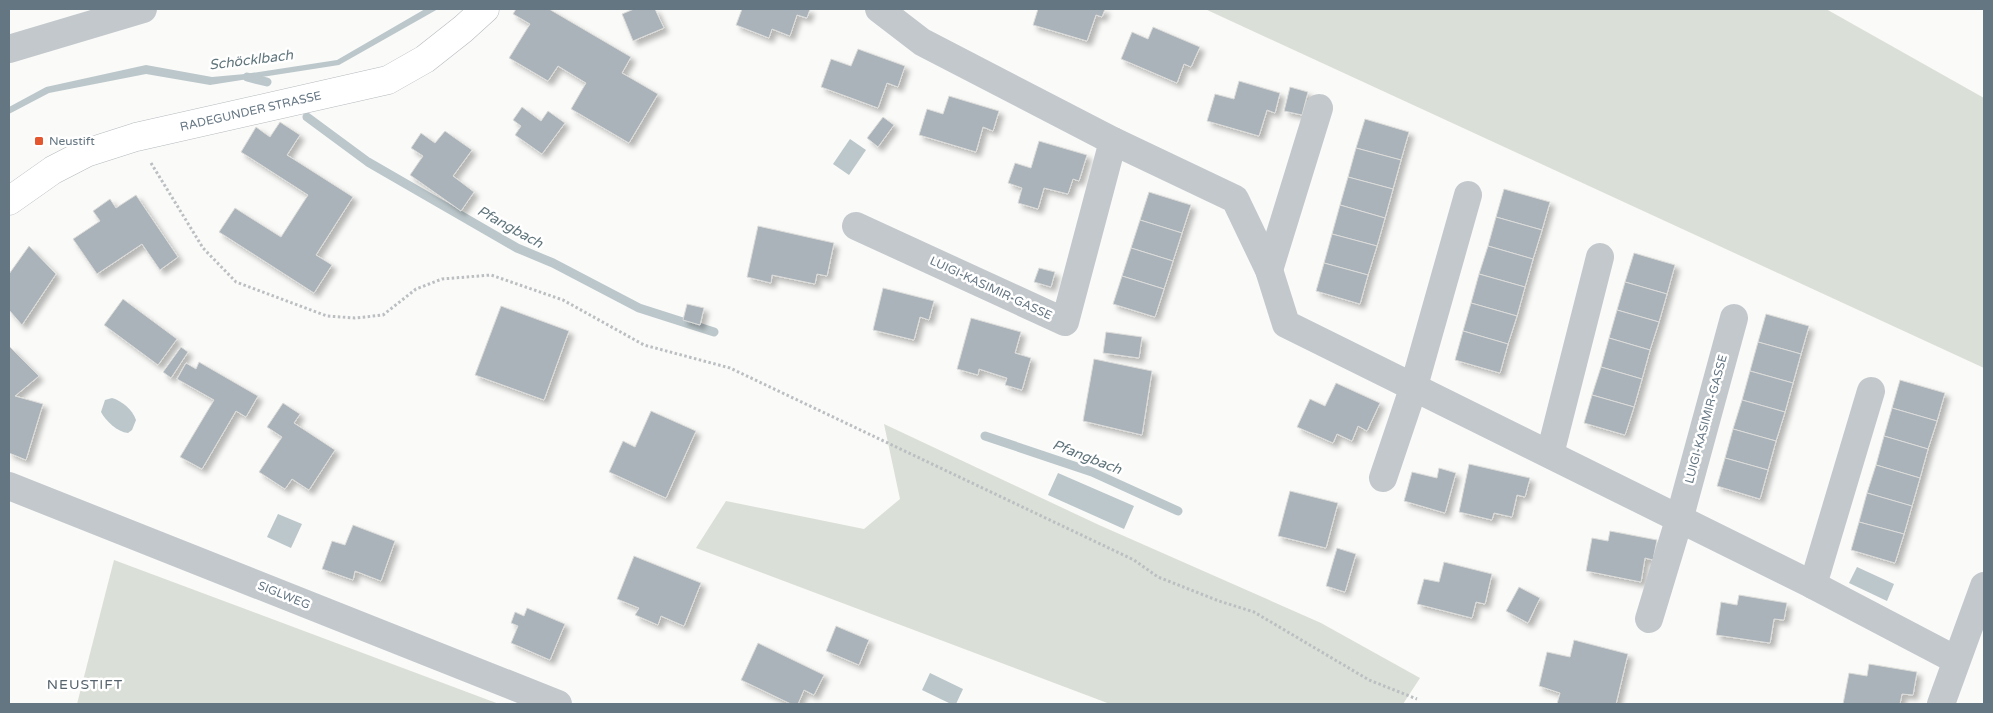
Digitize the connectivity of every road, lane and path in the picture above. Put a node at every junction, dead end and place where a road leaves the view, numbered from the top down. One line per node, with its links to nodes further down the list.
1 (143, 9): 4 (street)
2 (484, 9): 6 (main road, RADEGUNDER STRASSE)
3 (879, 9): 7 (street)
4 (9, 49)
5 (1319, 108): 12 (street)
6 (136, 137): 9 (main road, RADEGUNDER STRASSE); 24 (path)
7 (1113, 141): 10 (street, LUIGI-KASIMIR-GASSE); 12 (street)
8 (1468, 195): 14 (street)
9 (9, 201)
10 (856, 226)
11 (1600, 257): 16 (street)
12 (1269, 270): 14 (street)
13 (1734, 318): 19 (street, LUIGI-KASIMIR-GASSE)
14 (1414, 386): 16 (street); 17 (street)
15 (1871, 391): 20 (street)
16 (1550, 454): 19 (street)
17 (1383, 478)
18 (9, 486): 25 (street, SIGLWEG)
19 (1679, 520): 20 (street); 22 (street, LUIGI-KASIMIR-GASSE)
20 (1813, 585): 23 (street)
21 (1984, 586): 23 (street)
22 (1649, 618)
23 (1956, 660): 26 (street)
24 (1417, 699)
25 (558, 704)
26 (1940, 704)

